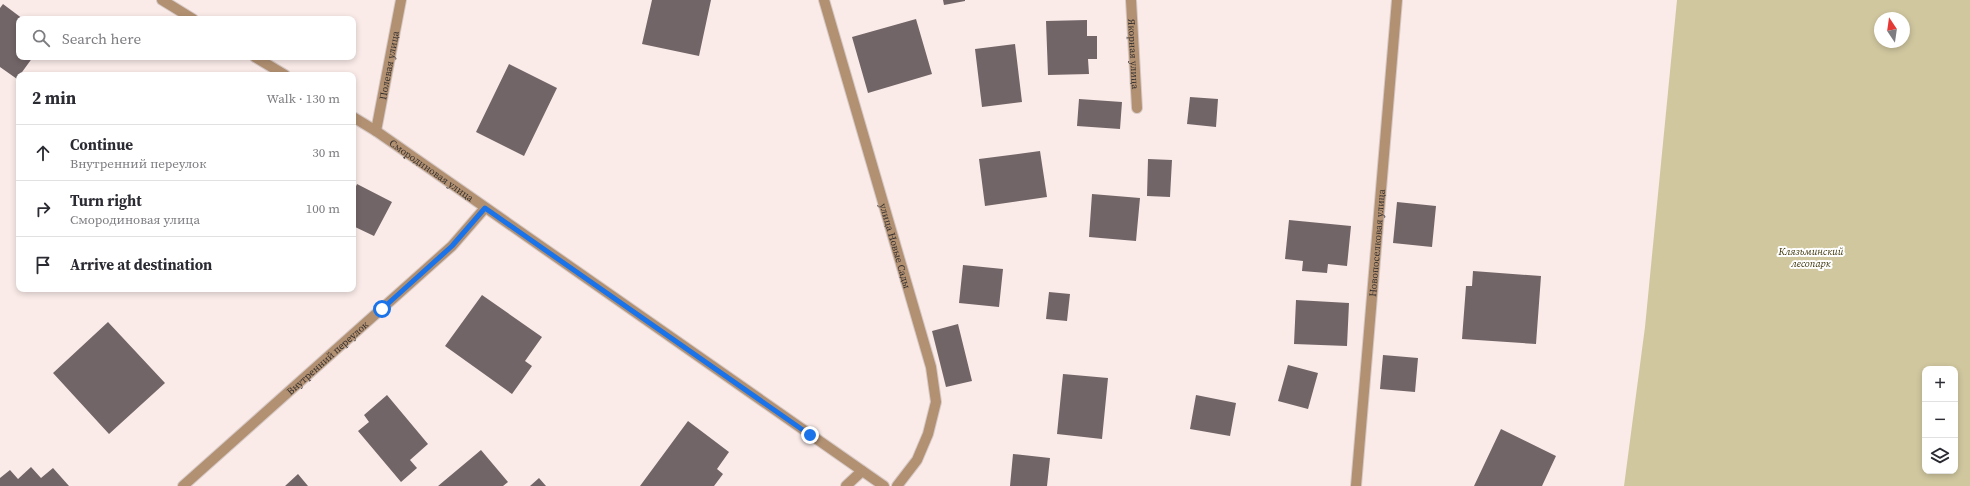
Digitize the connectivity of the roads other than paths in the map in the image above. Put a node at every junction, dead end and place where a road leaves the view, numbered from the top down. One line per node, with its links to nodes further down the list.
1 (162, 0): 6 (street)
2 (401, 0): 11 (street, Полевая улица)
3 (824, 0): 17 (street, улица Новые Сады)
4 (1131, 0): 9 (street, Якорная улица)
5 (1397, 0): 18 (street, Новопоселковая улица)
6 (188, 16)
7 (260, 60): 8 (street)
8 (280, 72)
9 (1137, 108)
10 (356, 119): 11 (street, Смородиновая улица)
11 (376, 131): 12 (street, Смородиновая улица)
12 (485, 208): 13 (street, Смородиновая улица); 14 (street, Внутренний переулок)
13 (862, 471): 15 (street); 16 (street, Смородиновая улица)
14 (183, 486)
15 (846, 486)
16 (884, 486)
17 (897, 486)
18 (1356, 486)

